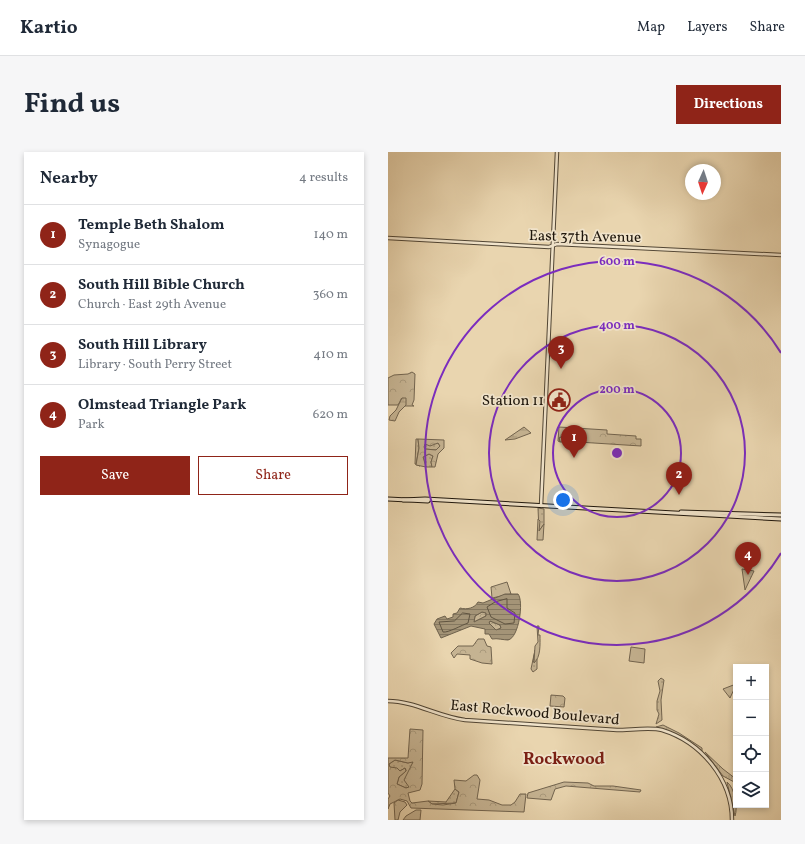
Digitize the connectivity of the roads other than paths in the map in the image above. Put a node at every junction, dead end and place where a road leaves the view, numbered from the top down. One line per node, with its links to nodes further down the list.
1 (557, 152): 3 (street)
2 (388, 238): 3 (street, East 37th Avenue)
3 (553, 245): 4 (street, East 37th Avenue); 6 (street)
4 (781, 256)
5 (388, 499): 6 (main road)
6 (541, 506): 7 (main road)
7 (670, 512): 8 (main road); 9 (main road)
8 (781, 515)
9 (781, 519)
10 (388, 702): 11 (street, East Rockwood Boulevard)
11 (732, 820)

